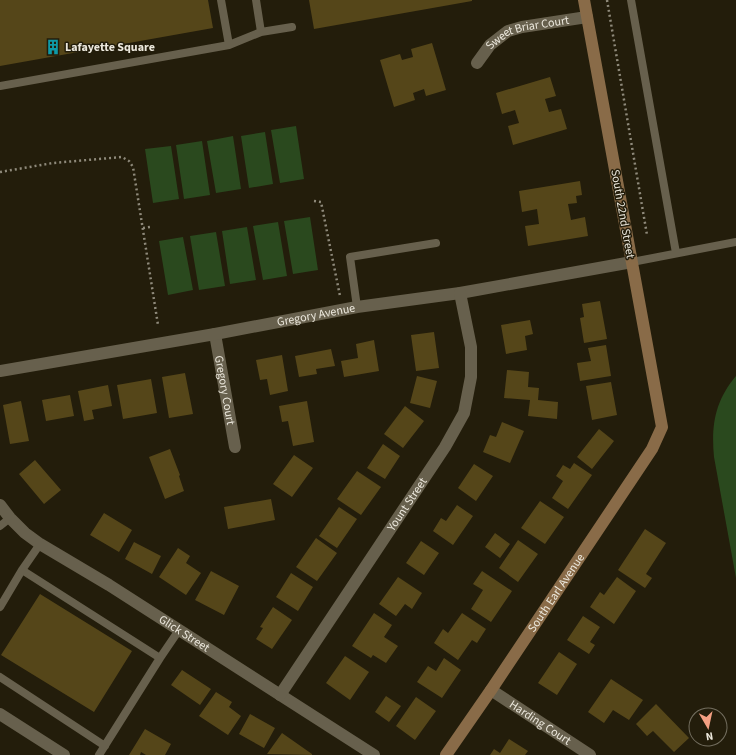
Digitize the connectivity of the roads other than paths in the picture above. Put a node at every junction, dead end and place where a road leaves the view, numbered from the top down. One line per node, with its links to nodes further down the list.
1 (221, 0): 8 (lane)
2 (256, 0): 7 (lane)
3 (584, 0): 5 (street, South 22nd Street)
4 (631, 0): 13 (lane)
5 (587, 17): 9 (street, Sweet Briar Court); 14 (street, South 22nd Street)
6 (292, 27): 7 (lane)
7 (261, 32): 8 (lane)
8 (229, 45): 10 (lane)
9 (477, 63)
10 (0, 86)
11 (736, 242): 13 (lane)
12 (436, 243): 16 (lane)
13 (676, 254): 14 (lane)
14 (632, 262): 15 (street, Gregory Avenue); 19 (street, South 22nd Street)
15 (460, 293): 16 (street, Gregory Avenue); 31 (street, Yount Street)
16 (358, 307): 17 (street, Gregory Avenue)
17 (215, 334): 18 (street, Gregory Avenue); 20 (street, Gregory Court)
18 (0, 371)
19 (662, 427): 30 (street, South Earl Avenue)
20 (235, 447)
21 (0, 505): 22 (street, Glick Street)
22 (10, 518): 23 (lane); 24 (street, Glick Street)
23 (0, 526)
24 (40, 544): 25 (lane); 27 (street, Glick Street)
25 (22, 570): 26 (lane); 28 (lane)
26 (0, 607)
27 (179, 630): 28 (lane); 31 (street, Glick Street)
28 (160, 658): 33 (lane)
29 (0, 677): 33 (lane)
30 (492, 690): 37 (street, South Earl Avenue); 38 (street, Harding Court)
31 (280, 695): 36 (street, Glick Street)
32 (0, 714): 34 (street)
33 (105, 746): 35 (lane)
34 (64, 755)
35 (99, 755)
36 (374, 755)
37 (446, 755)
38 (590, 755)

